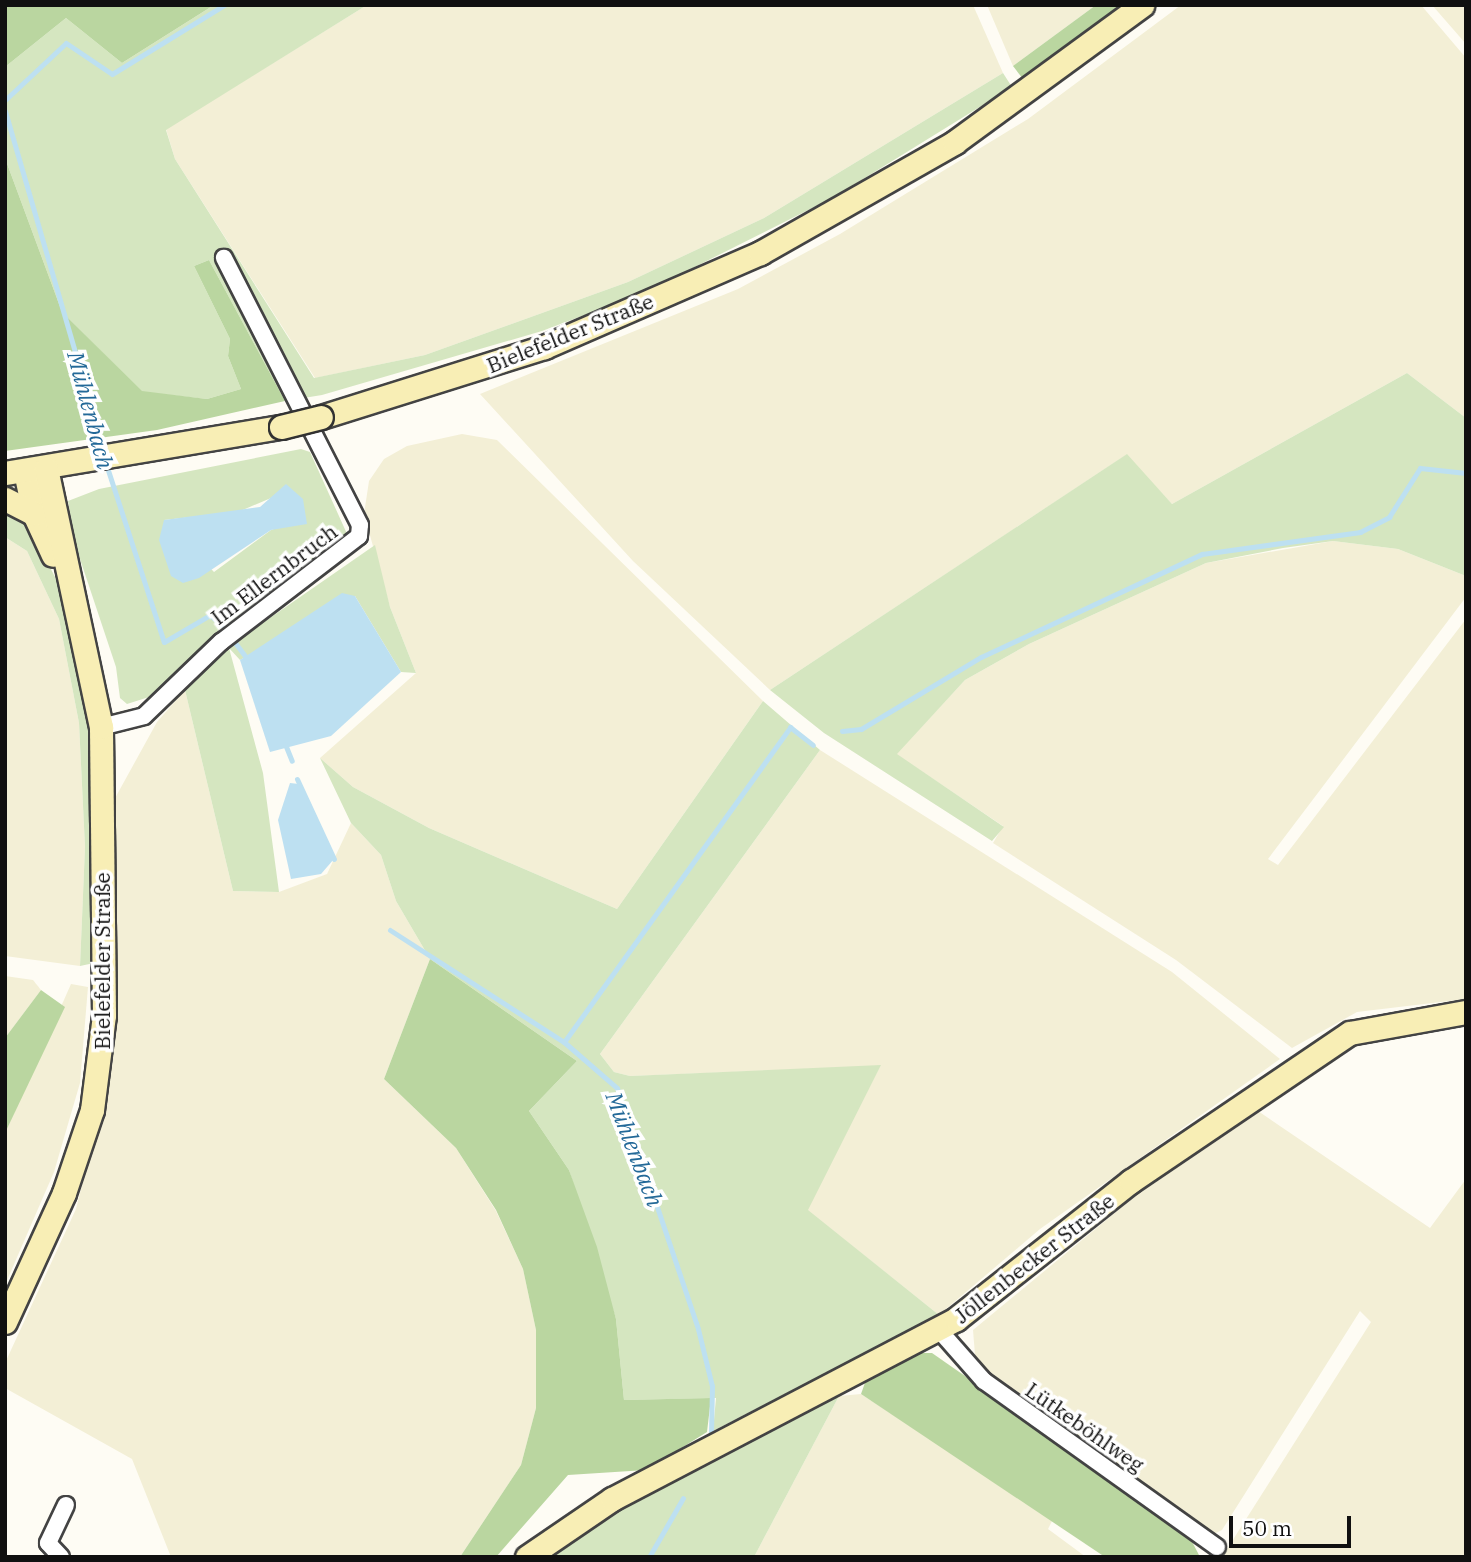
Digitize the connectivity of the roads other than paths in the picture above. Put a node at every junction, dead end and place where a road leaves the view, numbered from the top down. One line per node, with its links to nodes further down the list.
1 (1142, 5): 3 (main road, Bielefelder Straße, bridge)
2 (224, 258): 7 (street, Im Ellernbruch)
3 (25, 471): 5 (main road, Bielefelder Straße); 6 (main road, Bielefelder Straße)
4 (5, 499): 5 (main road)
5 (34, 514): 6 (main road, Bielefelder Straße)
6 (69, 586): 7 (main road, Bielefelder Straße)
7 (102, 727): 9 (main road, Bielefelder Straße)
8 (1466, 1012): 10 (main road, Jöllenbecker Straße)
9 (5, 1322)
10 (939, 1330): 12 (street, Lütkeböhlweg); 14 (main road, Jöllenbecker Straße)
11 (66, 1505): 13 (street)
12 (1217, 1547)
13 (61, 1557)
14 (527, 1557)

